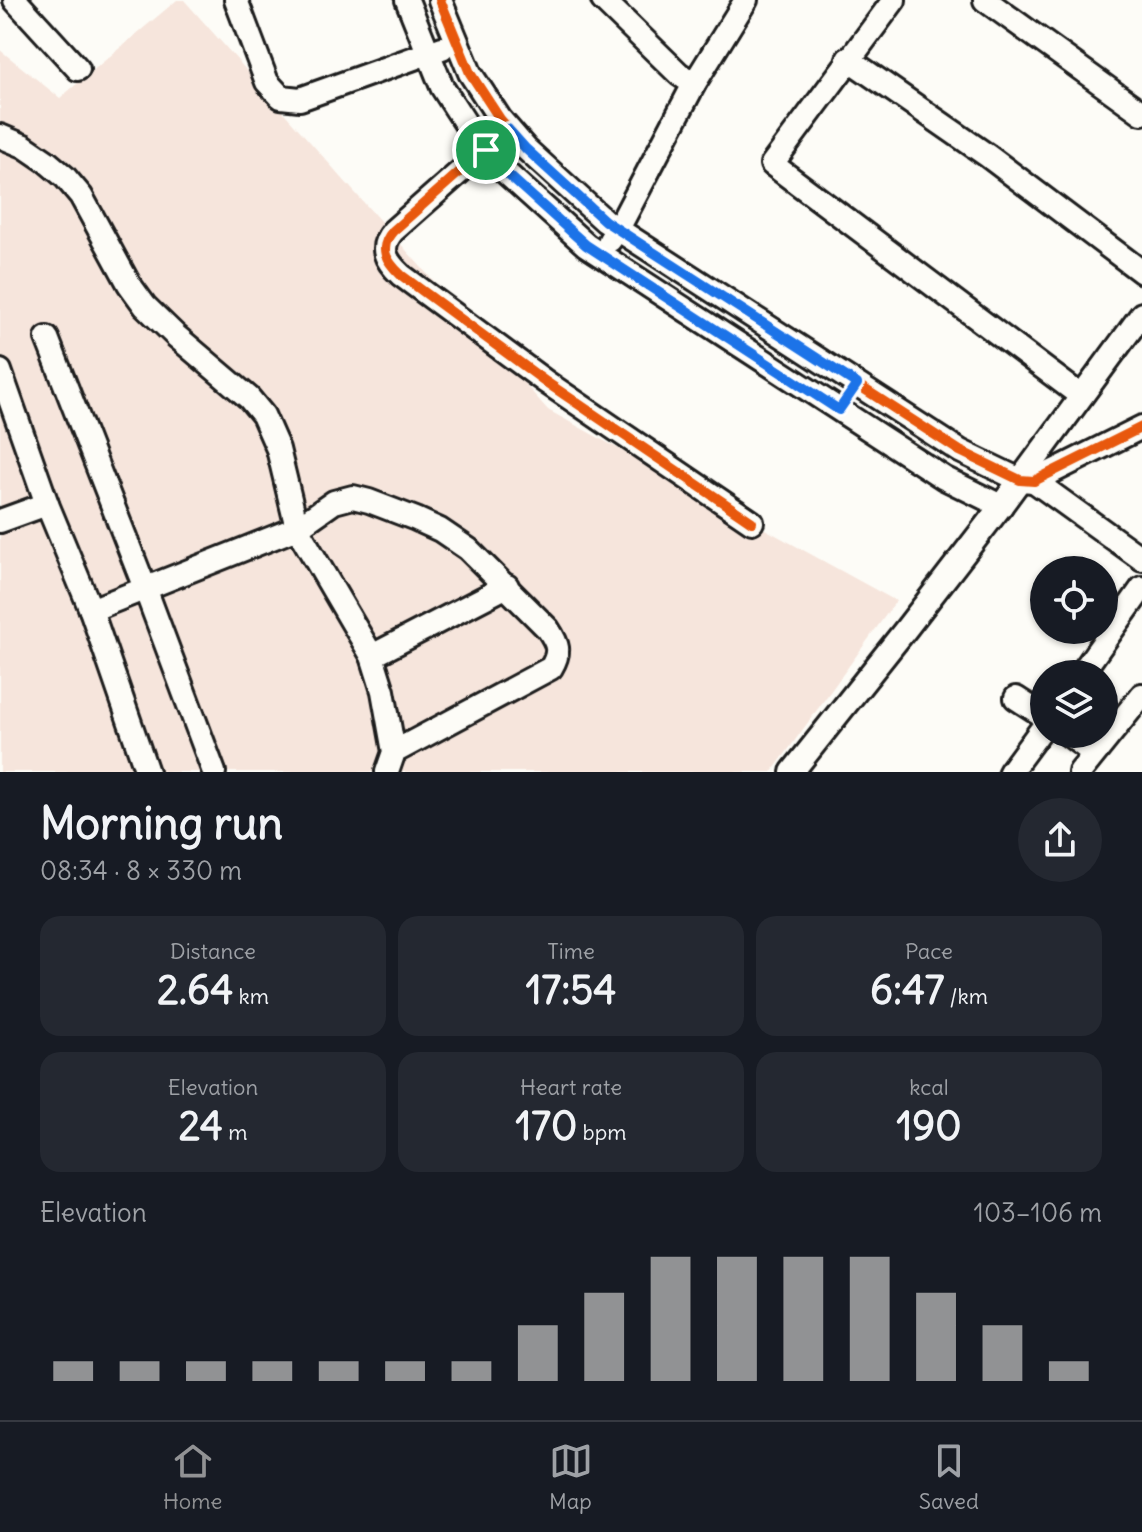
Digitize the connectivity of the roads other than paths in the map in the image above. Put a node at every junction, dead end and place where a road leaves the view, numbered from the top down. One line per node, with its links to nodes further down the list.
1 (236, 0): 10 (street)
2 (407, 0): 10 (street)
3 (440, 0): 9 (street)
4 (603, 0): 13 (street)
5 (746, 0): 13 (street)
6 (894, 0): 11 (street)
7 (985, 0): 14 (street)
8 (21, 3): 12 (street)
9 (457, 42): 10 (street); 15 (street)
10 (428, 54): 17 (street)
11 (848, 59): 20 (street); 25 (street)
12 (78, 69)
13 (694, 84): 18 (street)
14 (1142, 113)
15 (508, 129): 17 (street); 18 (street)
16 (0, 136): 33 (street)
17 (486, 150): 19 (street); 32 (street)
18 (618, 229): 19 (street); 24 (street)
19 (600, 254): 26 (street)
20 (1142, 272)
21 (1142, 314): 25 (street)
22 (47, 338): 36 (street)
23 (0, 371): 29 (street)
24 (857, 384): 26 (street); 28 (street)
25 (1081, 396): 28 (street)
26 (839, 410): 30 (street)
27 (1142, 427): 28 (street)
28 (1027, 480): 30 (street); 34 (street)
29 (47, 504): 31 (street); 38 (street)
30 (1001, 506): 50 (street)
31 (0, 521)
32 (752, 522)
33 (297, 528): 35 (street); 36 (street); 39 (street)
34 (1142, 559)
35 (507, 586): 39 (street); 47 (street)
36 (145, 588): 38 (street); 49 (street)
37 (1142, 588): 40 (street)
38 (91, 610): 48 (street)
39 (372, 656): 47 (street)
40 (1091, 660)
41 (1016, 698): 43 (street)
42 (1139, 706): 46 (street)
43 (1030, 707)
44 (1030, 745): 51 (street)
45 (1086, 748): 46 (street)
46 (1093, 753): 52 (street)
47 (391, 762)
48 (147, 772)
49 (214, 772)
50 (792, 772)
51 (1010, 772)
52 (1080, 772)

